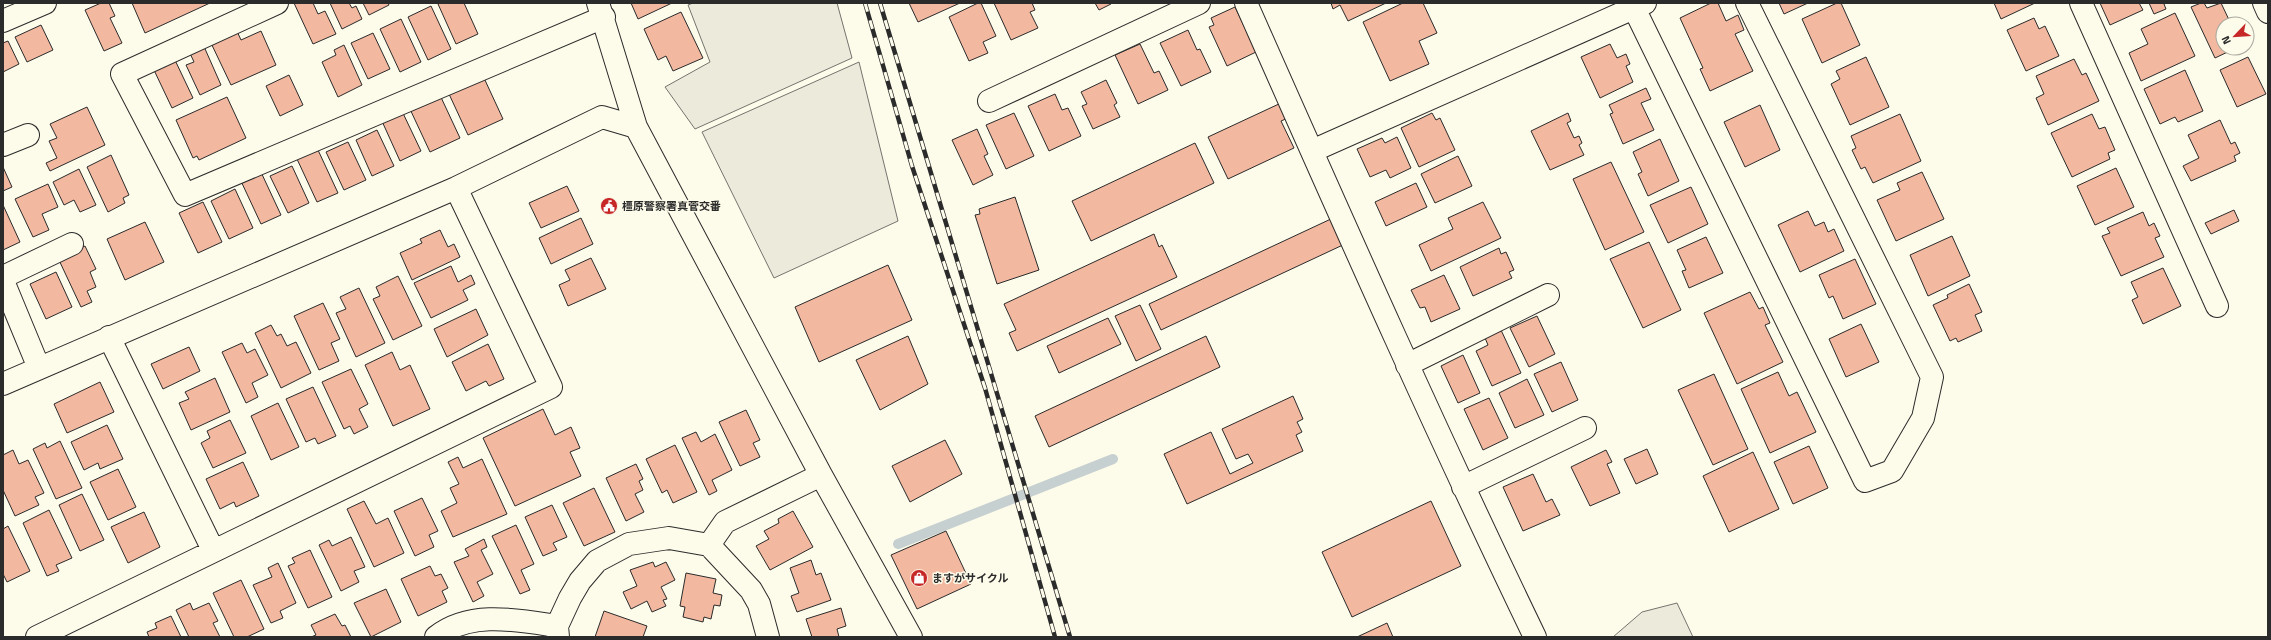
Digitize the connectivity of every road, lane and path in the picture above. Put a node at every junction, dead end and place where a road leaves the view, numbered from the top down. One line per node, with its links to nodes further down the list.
1 (45, 3): 11 (street)
2 (277, 3): 9 (street)
3 (1199, 3): 12 (street)
4 (1246, 3): 16 (street)
5 (1747, 3): 8 (street)
6 (2081, 3): 22 (street)
7 (2264, 3): 10 (street)
8 (1639, 6): 16 (street)
9 (601, 10): 13 (street)
10 (2268, 12)
11 (3, 21)
12 (989, 101)
13 (636, 127): 17 (street); 28 (street)
14 (28, 134): 15 (street)
15 (3, 145)
16 (1312, 151): 24 (street)
17 (456, 188): 23 (street); 31 (street)
18 (72, 244): 19 (street)
19 (3, 277)
20 (3, 281): 25 (street)
21 (1548, 295): 24 (street)
22 (2217, 306)
23 (109, 337): 25 (street); 31 (street)
24 (1407, 365): 29 (street)
25 (40, 368): 26 (street)
26 (3, 384)
27 (1585, 428): 29 (street)
28 (821, 475): 30 (street); 36 (street)
29 (1463, 488): 37 (street)
30 (709, 545): 32 (street); 35 (street)
31 (213, 550): 33 (street)
32 (557, 632): 34 (street)
33 (37, 637)
34 (436, 637)
35 (768, 637)
36 (910, 637)
37 (1535, 637)

